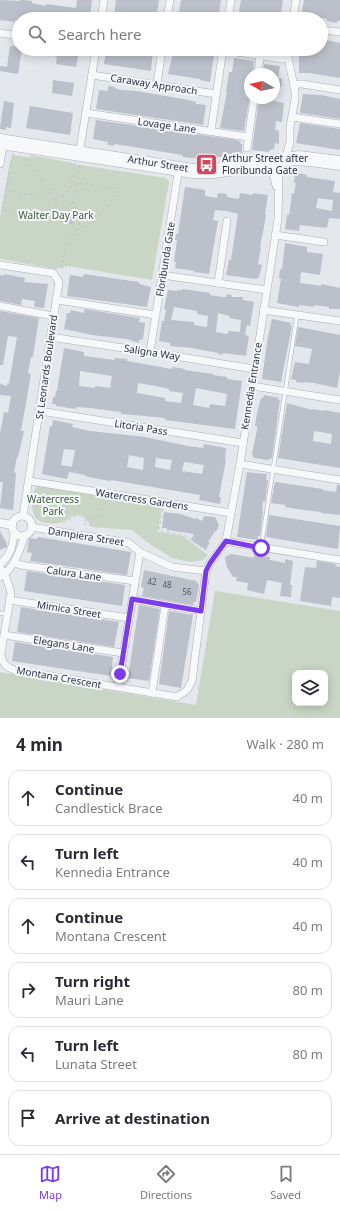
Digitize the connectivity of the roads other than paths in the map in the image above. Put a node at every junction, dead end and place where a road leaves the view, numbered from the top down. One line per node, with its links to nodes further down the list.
1 (104, 0): 5 (street)
2 (170, 0): 6 (street)
3 (231, 0): 7 (street)
4 (296, 0): 8 (street)
5 (102, 12)
6 (168, 12)
7 (229, 12)
8 (294, 12)
9 (328, 31): 10 (street)
10 (340, 32)
11 (0, 33): 12 (street)
12 (12, 35)
13 (95, 56): 19 (street)
14 (161, 56): 20 (street)
15 (222, 56): 23 (street)
16 (260, 56): 17 (street); 18 (street)
17 (288, 58): 21 (street)
18 (259, 68)
19 (92, 75): 20 (street, Caraway Approach); 25 (street)
20 (157, 84): 23 (street, Caraway Approach)
21 (294, 87): 22 (street); 26 (street)
22 (340, 90)
23 (216, 94): 28 (street)
24 (253, 104): 29 (street)
25 (86, 113): 28 (street, Lovage Lane); 35 (street)
26 (292, 117): 27 (street); 30 (street)
27 (340, 124)
28 (211, 131): 29 (street, Lovage Lane)
29 (248, 137): 32 (street)
30 (290, 142): 33 (street); 34 (street)
31 (1, 143): 35 (street, Arthur Street); 35 (street, Arthur Street); 38 (street)
32 (246, 148)
33 (299, 155): 34 (street, Arthur Street); 36 (street, Arthur Street)
34 (286, 156): 37 (street, Arthur Street)
35 (79, 158): 40 (street, Arthur Street)
36 (340, 160)
37 (274, 162): 39 (street, Arthur Street); 40 (street, Arthur Street); 42 (street, Kennedia Entrance)
38 (0, 164)
39 (340, 166)
40 (179, 170): 45 (street, Floribunda Gate)
41 (228, 221): 46 (street)
42 (275, 235): 43 (street); 47 (street, Kennedia Entrance)
43 (324, 242)
44 (0, 265): 48 (street, St Leonards Boulevard)
45 (162, 275): 46 (street); 52 (street, Floribunda Gate)
46 (218, 284): 47 (street)
47 (267, 290): 50 (street, Kennedia Entrance)
48 (57, 300): 52 (street); 53 (street, St Leonards Boulevard)
49 (0, 306): 53 (street)
50 (263, 310): 51 (street); 57 (street, Kennedia Entrance)
51 (297, 314): 54 (street); 59 (lane)
52 (156, 315): 56 (street, Floribunda Gate)
53 (53, 316): 55 (street, St Leonards Boulevard)
54 (340, 321)
55 (50, 336): 56 (street, Saligna Way); 61 (street, St Leonards Boulevard)
56 (150, 352): 57 (street, Saligna Way)
57 (254, 369): 58 (street, Kennedia Entrance)
58 (252, 386): 59 (street); 62 (street, Kennedia Entrance)
59 (285, 391): 60 (street); 64 (lane)
60 (340, 400)
61 (40, 412): 62 (street, Litoria Pass); 66 (street, St Leonards Boulevard)
62 (243, 443): 63 (street, Kennedia Entrance)
63 (240, 464): 64 (street); 67 (street, Kennedia Entrance)
64 (274, 469): 65 (street); 74 (lane)
65 (340, 480)
66 (29, 481): 67 (street, Watercress Gardens); 68 (street, St Leonards Boulevard)
67 (231, 513): 73 (street, Kennedia Entrance)
68 (23, 516): 70 (street); 71 (street)
69 (0, 523): 71 (street)
70 (31, 527): 72 (street); 75 (street, Dampiera Street)
71 (13, 528): 72 (street); 78 (street)
72 (25, 535): 77 (street)
73 (226, 541): 74 (street); 80 (street, Kennedia Entrance)
74 (261, 548): 76 (street)
75 (140, 552): 80 (street, Dampiera Street); 82 (street)
76 (340, 560)
77 (14, 562): 81 (street); 82 (street, Calura Lane)
78 (0, 564)
79 (0, 568): 81 (street, Montana Crescent)
80 (206, 571): 86 (street, Montana Crescent)
81 (2, 576): 84 (street, Montana Crescent)
82 (135, 581): 83 (street)
83 (132, 599): 85 (street); 88 (street)
84 (9, 600): 87 (street, Montana Crescent); 88 (street, Mimica Street)
85 (165, 606): 86 (street); 93 (street)
86 (201, 611): 93 (street, Montana Crescent)
87 (4, 613): 89 (street, Montana Crescent)
88 (129, 618): 90 (street)
89 (4, 635): 90 (street, Elegans Lane); 91 (street, Montana Crescent)
90 (123, 653): 92 (street)
91 (1, 656): 92 (street, Montana Crescent)
92 (118, 687): 93 (street, Montana Crescent)
93 (152, 693)

